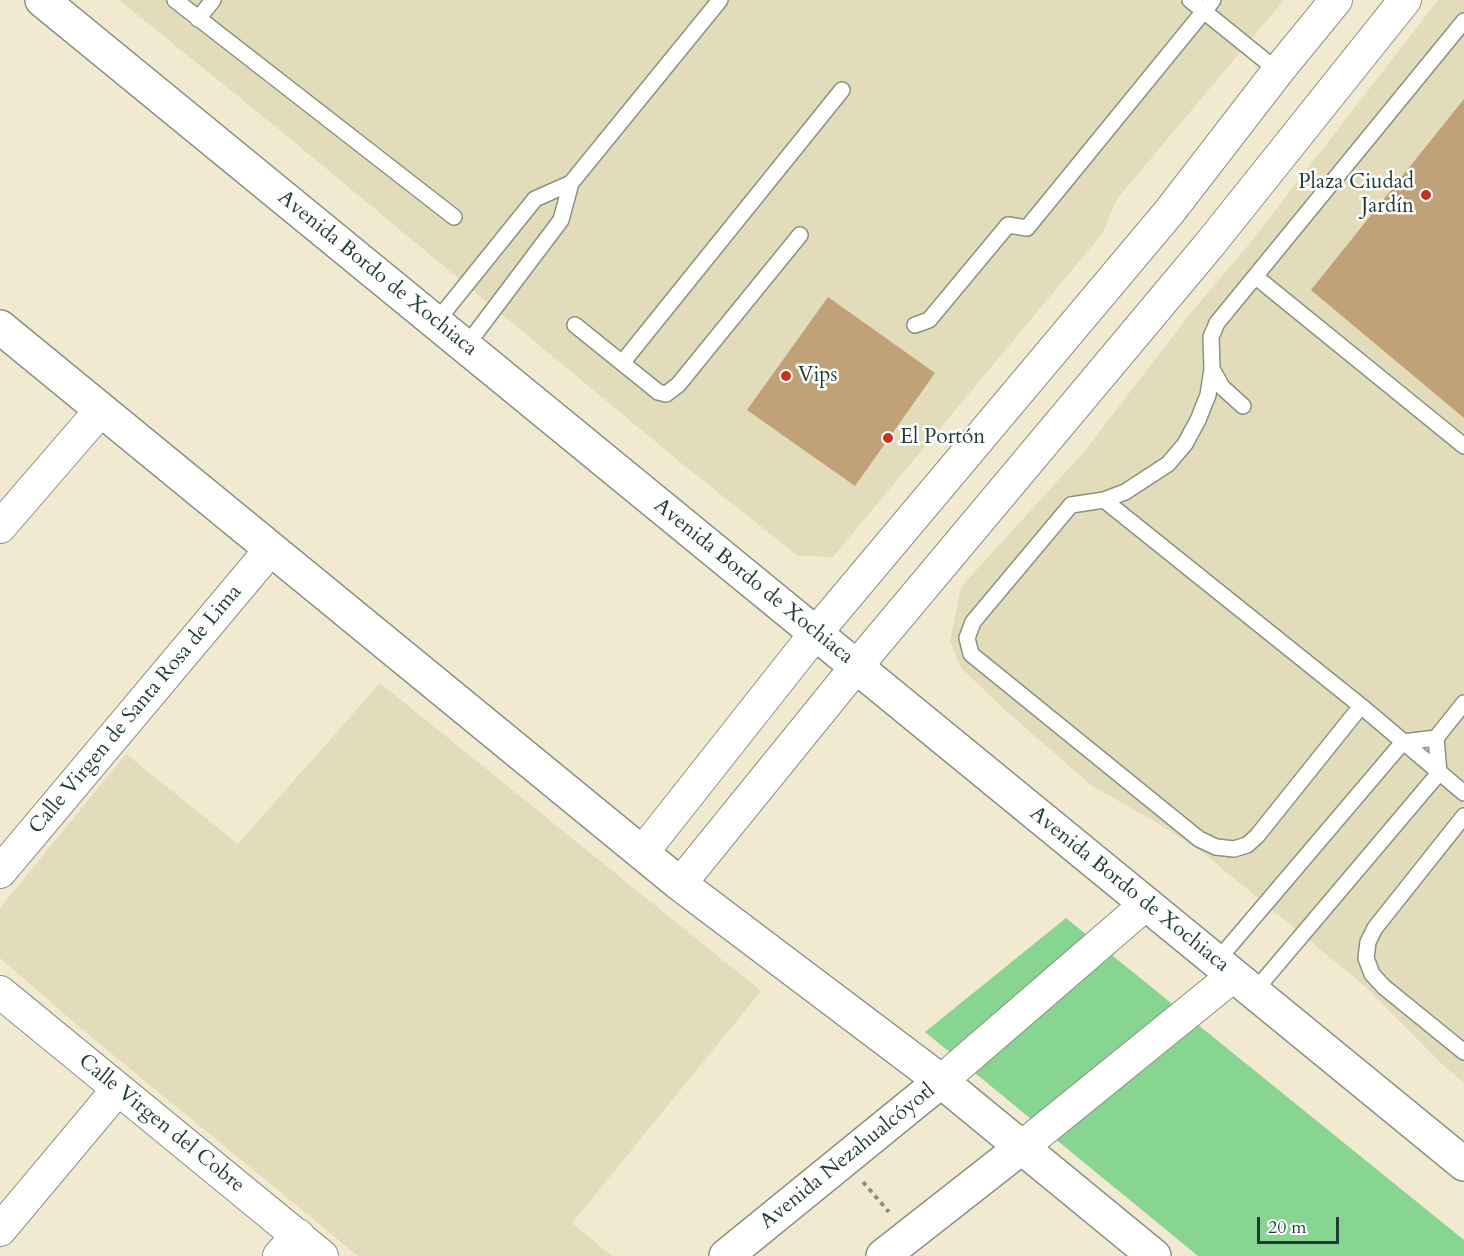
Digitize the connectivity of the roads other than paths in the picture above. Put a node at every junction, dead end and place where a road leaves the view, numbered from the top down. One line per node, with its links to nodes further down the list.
1 (42, 0): 19 (main road, Avenida Bordo de Xochiaca)
2 (175, 0): 9 (lane)
3 (213, 0): 9 (lane)
4 (720, 0): 13 (lane)
5 (1190, 0): 8 (lane)
6 (1336, 0): 11 (street)
7 (1405, 0): 17 (street)
8 (1209, 6): 11 (lane); 21 (lane)
9 (198, 19): 15 (lane)
10 (1464, 21): 18 (lane)
11 (1278, 71): 14 (street)
12 (842, 90): 24 (lane)
13 (571, 183): 19 (lane); 23 (lane)
14 (1170, 211): 17 (street); 32 (street)
15 (454, 217)
16 (800, 235): 24 (lane)
17 (1210, 243): 33 (street)
18 (1256, 277): 25 (lane); 28 (lane)
19 (436, 322): 23 (main road, Avenida Bordo de Xochiaca)
20 (575, 325): 24 (lane)
21 (915, 325)
22 (0, 327): 27 (main road)
23 (466, 346): 32 (main road, Avenida Bordo de Xochiaca)
24 (622, 363)
25 (1212, 369): 26 (lane); 29 (lane)
26 (1243, 406)
27 (100, 411): 30 (street); 31 (main road)
28 (1464, 446)
29 (1104, 500): 35 (lane); 35 (lane)
30 (0, 527)
31 (271, 549): 41 (main road); 42 (street, Calle Virgen de Santa Rosa de Lima)
32 (815, 634): 33 (main road, Avenida Bordo de Xochiaca); 41 (street)
33 (856, 667): 43 (street); 44 (main road, Avenida Bordo de Xochiaca)
34 (1464, 703): 36 (lane)
35 (1361, 706): 37 (lane)
36 (1436, 738): 37 (lane); 38 (lane)
37 (1403, 742): 38 (lane); 45 (lane)
38 (1438, 772): 39 (lane); 45 (lane)
39 (1464, 793)
40 (1464, 816): 47 (lane)
41 (642, 853): 43 (main road)
42 (0, 872)
43 (680, 884): 48 (main road)
44 (1146, 904): 45 (main road, Avenida Bordo de Xochiaca); 48 (street)
45 (1234, 977): 50 (street); 51 (main road, Avenida Bordo de Xochiaca)
46 (0, 992): 49 (street, Calle Virgen del Cobre)
47 (1464, 1052)
48 (941, 1081): 50 (main road); 55 (main road, Avenida Nezahualcóyotl)
49 (118, 1089): 52 (street); 53 (street, Calle Virgen del Cobre)
50 (1022, 1147): 56 (main road); 57 (main road)
51 (1464, 1164)
52 (0, 1230)
53 (289, 1245): 54 (street, Calle Virgen del Cobre)
54 (322, 1256)
55 (726, 1256)
56 (883, 1256)
57 (1154, 1256)

